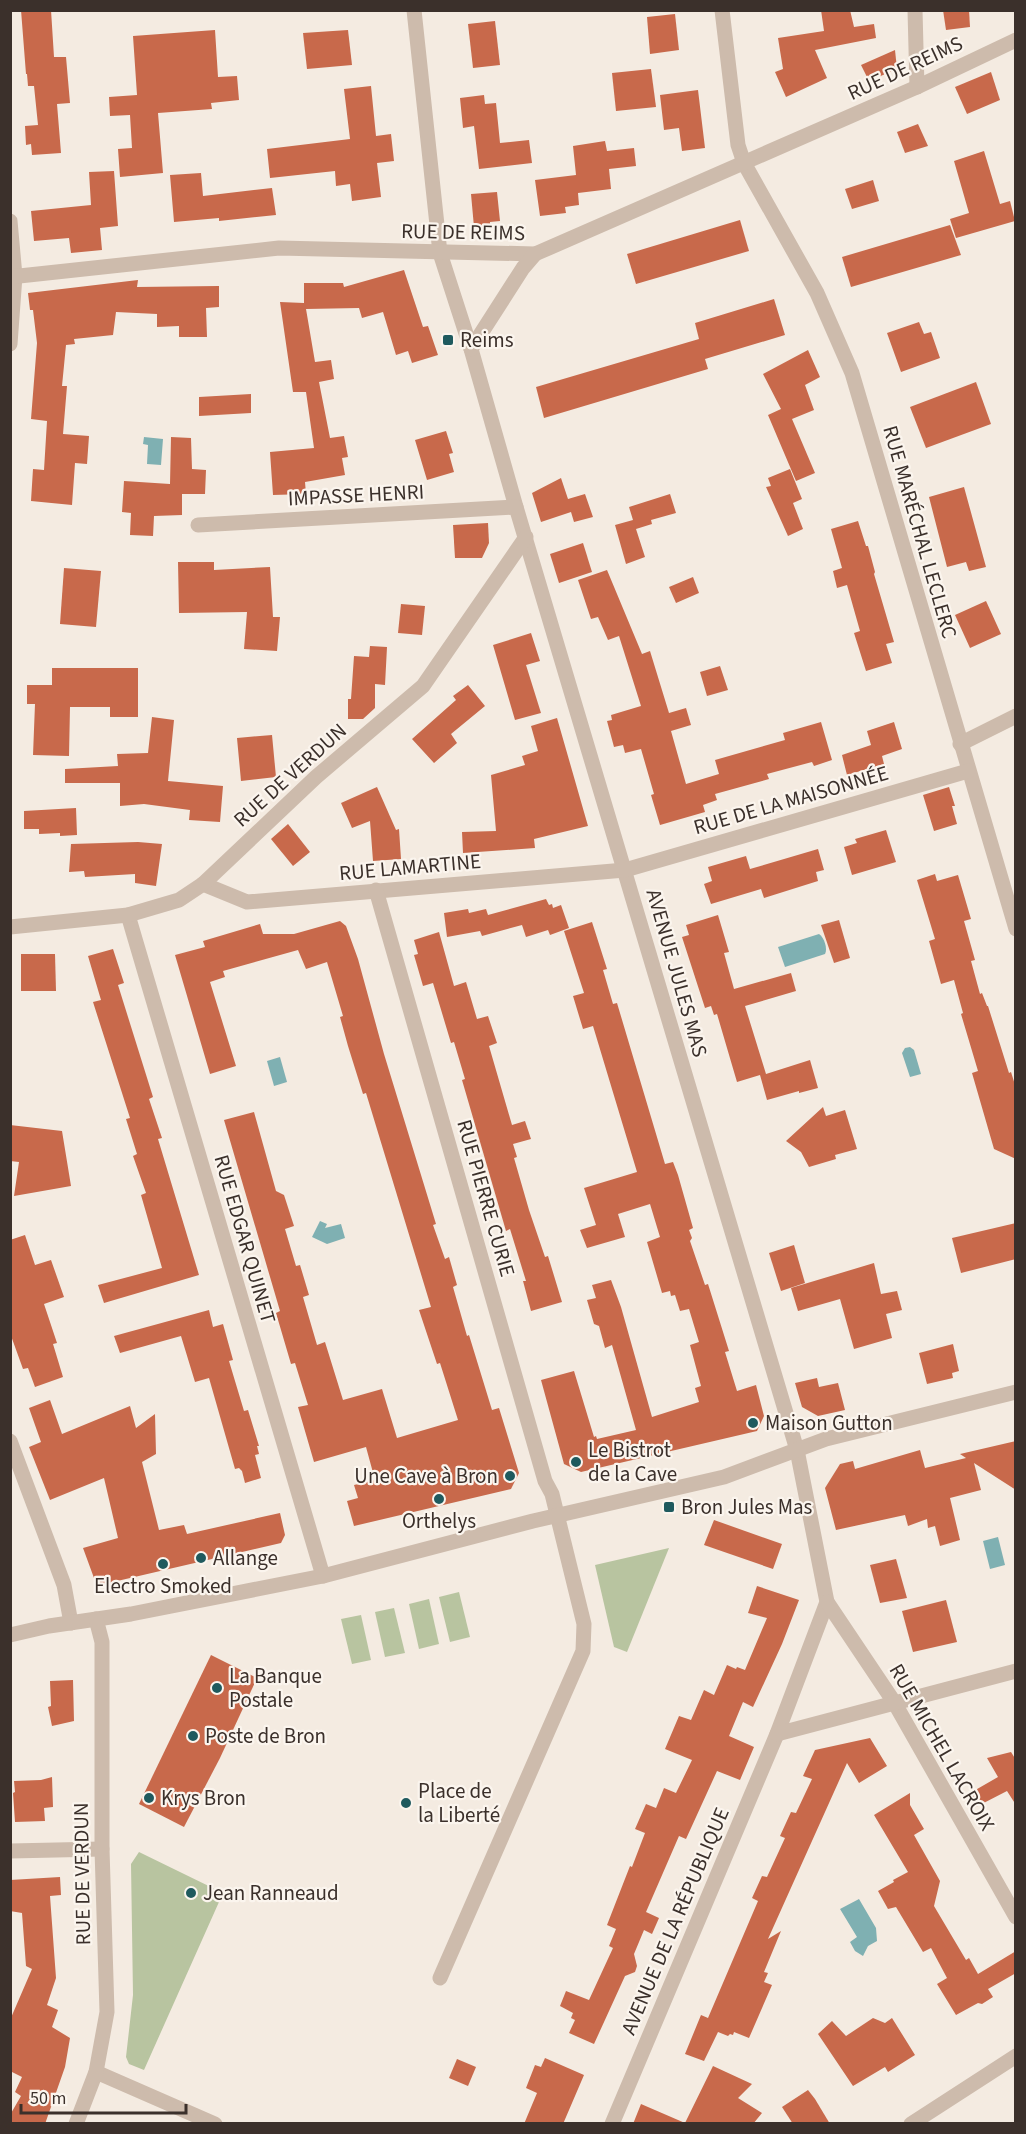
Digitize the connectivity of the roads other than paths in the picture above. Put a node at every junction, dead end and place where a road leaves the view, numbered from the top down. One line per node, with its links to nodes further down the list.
1 (414, 10): 8 (street, AVENUE JULES MAS)
2 (722, 10): 6 (street, RUE MARÉCHAL LECLERC)
3 (915, 10): 5 (street)
4 (1016, 40): 5 (street, RUE DE REIMS)
5 (917, 87): 6 (street, RUE DE REIMS)
6 (744, 163): 9 (street, RUE DE REIMS); 17 (street, RUE MARÉCHAL LECLERC)
7 (10, 221): 10 (street)
8 (440, 253): 9 (street, RUE DE REIMS); 10 (street, RUE DE REIMS); 12 (street, AVENUE JULES MAS)
9 (535, 254): 12 (street)
10 (13, 276): 11 (street)
11 (10, 344)
12 (471, 349): 13 (street, AVENUE JULES MAS)
13 (516, 507): 14 (street, IMPASSE HENRI); 15 (street, AVENUE JULES MAS)
14 (198, 525)
15 (526, 537): 19 (street, AVENUE JULES MAS); 20 (street, RUE DE VERDUN)
16 (1016, 716): 17 (street)
17 (960, 744): 18 (street, RUE MARÉCHAL LECLERC)
18 (968, 771): 19 (street, RUE DE LA MAISONNÉE); 24 (street, RUE MARÉCHAL LECLERC)
19 (625, 870): 21 (street, RUE LAMARTINE); 27 (street, AVENUE JULES MAS)
20 (202, 884): 21 (street, RUE LAMARTINE); 22 (street, RUE DE VERDUN)
21 (376, 891): 28 (street, RUE PIERRE CURIE)
22 (128, 915): 23 (street, RUE DE VERDUN); 29 (street, RUE EDGAR QUINET)
23 (10, 927)
24 (1016, 929)
25 (1016, 1392): 27 (street)
26 (11, 1447): 32 (street)
27 (796, 1450): 28 (street); 30 (street)
28 (558, 1515): 29 (street); 40 (street, RUE PIERRE CURIE)
29 (322, 1576): 31 (street)
30 (827, 1602): 35 (street, RUE MICHEL LACROIX); 36 (street, AVENUE DE LA RÉPUBLIQUE)
31 (96, 1619): 32 (street); 37 (street, RUE DE VERDUN)
32 (71, 1623): 33 (street)
33 (10, 1635)
34 (1016, 1671): 35 (street)
35 (894, 1702): 36 (street); 39 (street, RUE MICHEL LACROIX)
36 (777, 1734): 45 (street, AVENUE DE LA RÉPUBLIQUE)
37 (102, 1850): 38 (street); 42 (street, RUE DE VERDUN)
38 (10, 1851)
39 (1016, 1917)
40 (440, 1978)
41 (1016, 2056): 46 (street)
42 (96, 2072): 43 (street, RUE DE VERDUN); 44 (street)
43 (76, 2124)
44 (215, 2124)
45 (612, 2124)
46 (911, 2124)

